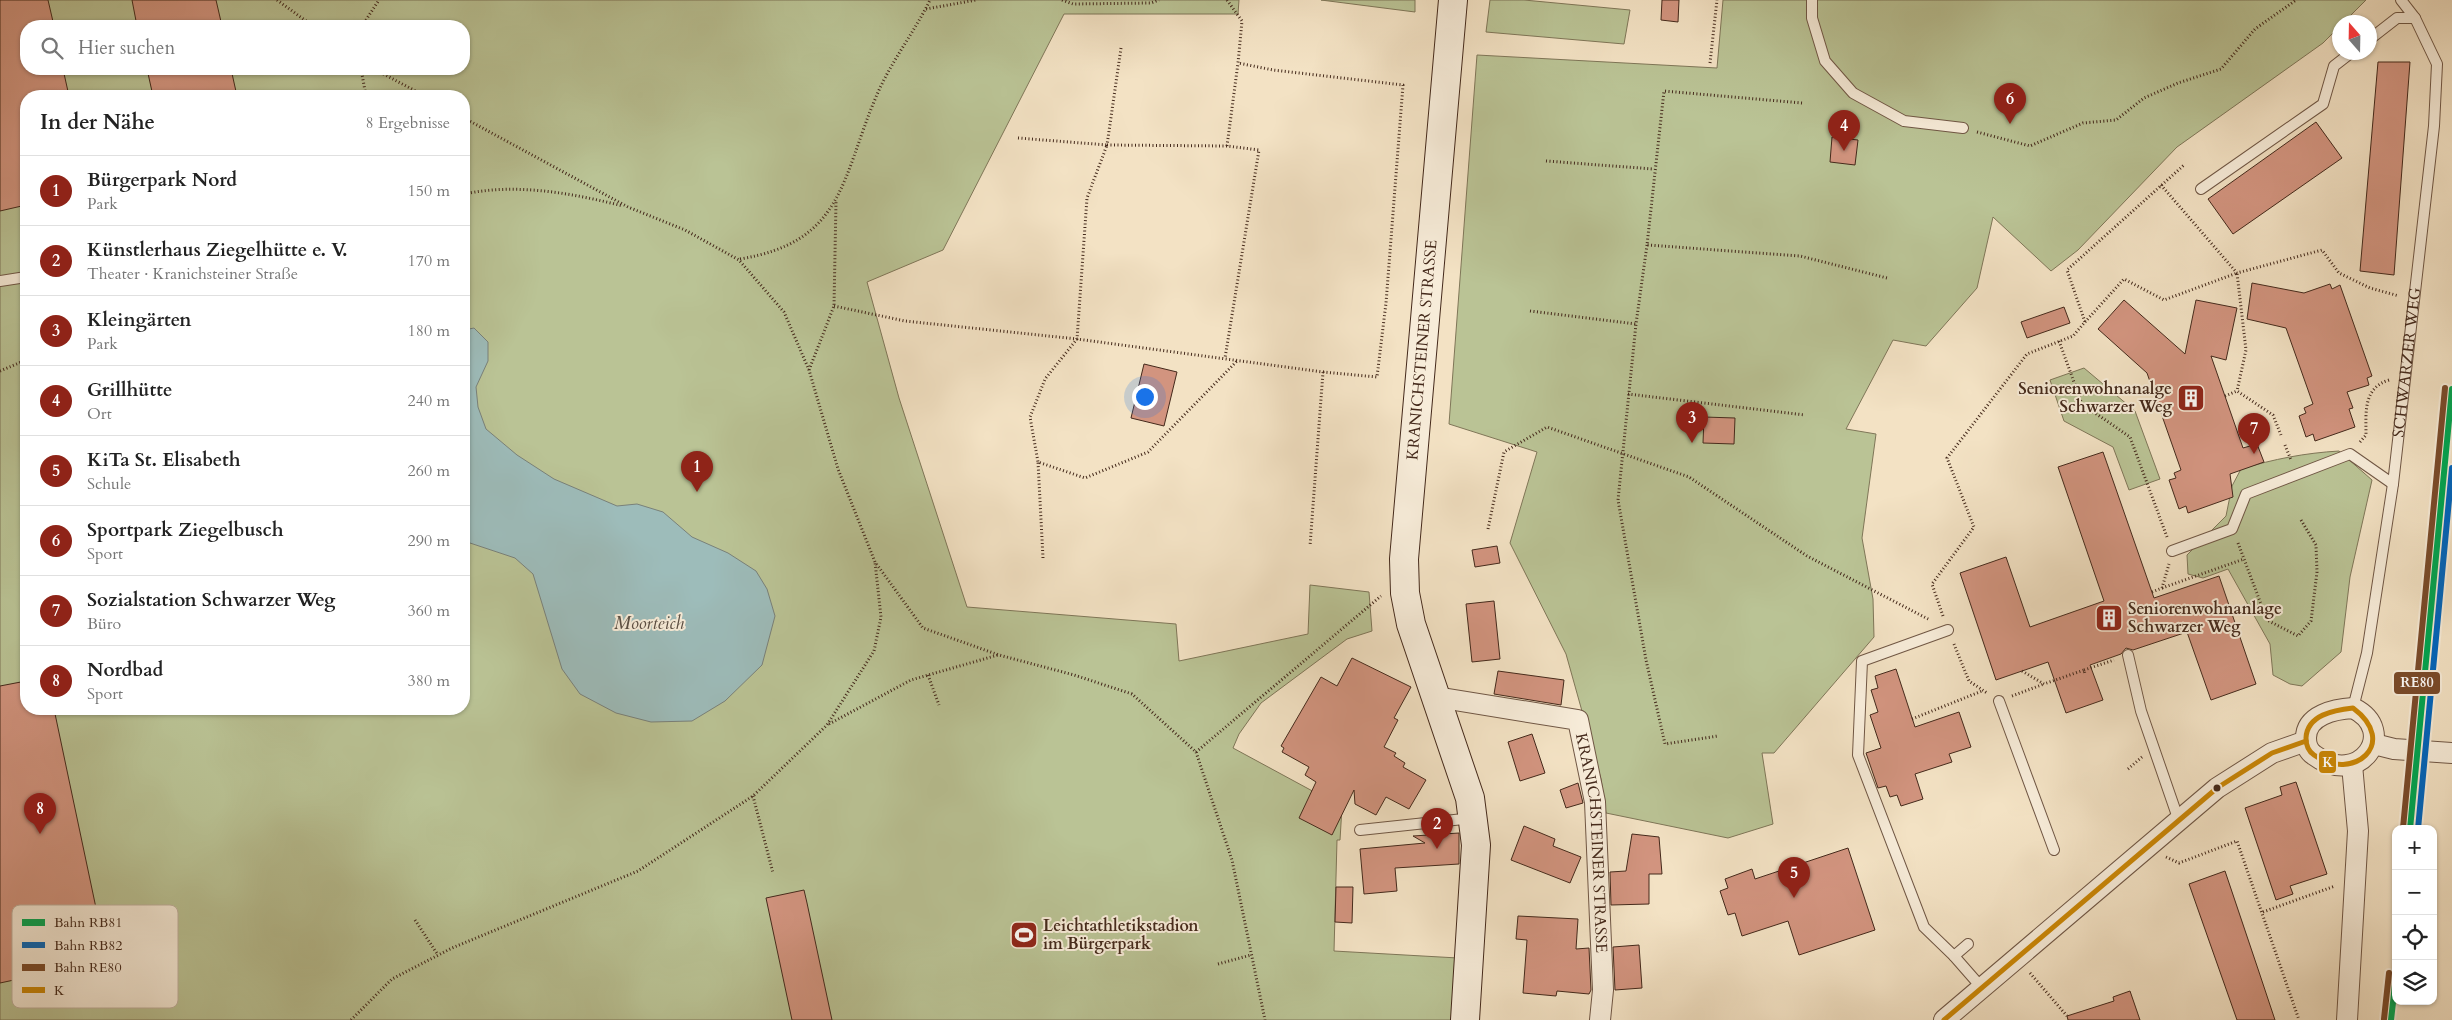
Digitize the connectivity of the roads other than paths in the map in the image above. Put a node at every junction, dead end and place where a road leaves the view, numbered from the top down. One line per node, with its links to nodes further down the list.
1 (1453, 0): 15 (main road, KRANICHSTEINER STRASSE)
2 (1812, 0): 7 (lane)
3 (2401, 0): 4 (lane, SCHWARZER WEG)
4 (2415, 18): 5 (lane); 11 (lane, SCHWARZER WEG)
5 (2377, 34)
6 (2342, 60): 8 (lane)
7 (1963, 128)
8 (2201, 190)
9 (20, 277): 10 (lane)
10 (0, 281)
11 (2393, 484): 12 (lane); 17 (lane, SCHWARZER WEG)
12 (2172, 552)
13 (1948, 630): 27 (lane)
14 (2128, 655): 23 (lane)
15 (1436, 697): 22 (main road, KRANICHSTEINER STRASSE); 30 (street, KRANICHSTEINER STRASSE)
16 (1999, 701): 25 (lane)
17 (2353, 708): 18 (street); 19 (street)
18 (2306, 741): 21 (street); 23 (street)
19 (2374, 744): 20 (street); 21 (street)
20 (2452, 753)
21 (2352, 765): 32 (street)
22 (1474, 818): 24 (lane); 29 (main road, KRANICHSTEINER STRASSE)
23 (2179, 821): 28 (street)
24 (1360, 830)
25 (2054, 850)
26 (1968, 944): 27 (lane)
27 (1954, 956): 28 (lane)
28 (1982, 988): 31 (street)
29 (1465, 1020)
30 (1600, 1020)
31 (1944, 1020)
32 (2347, 1020)

